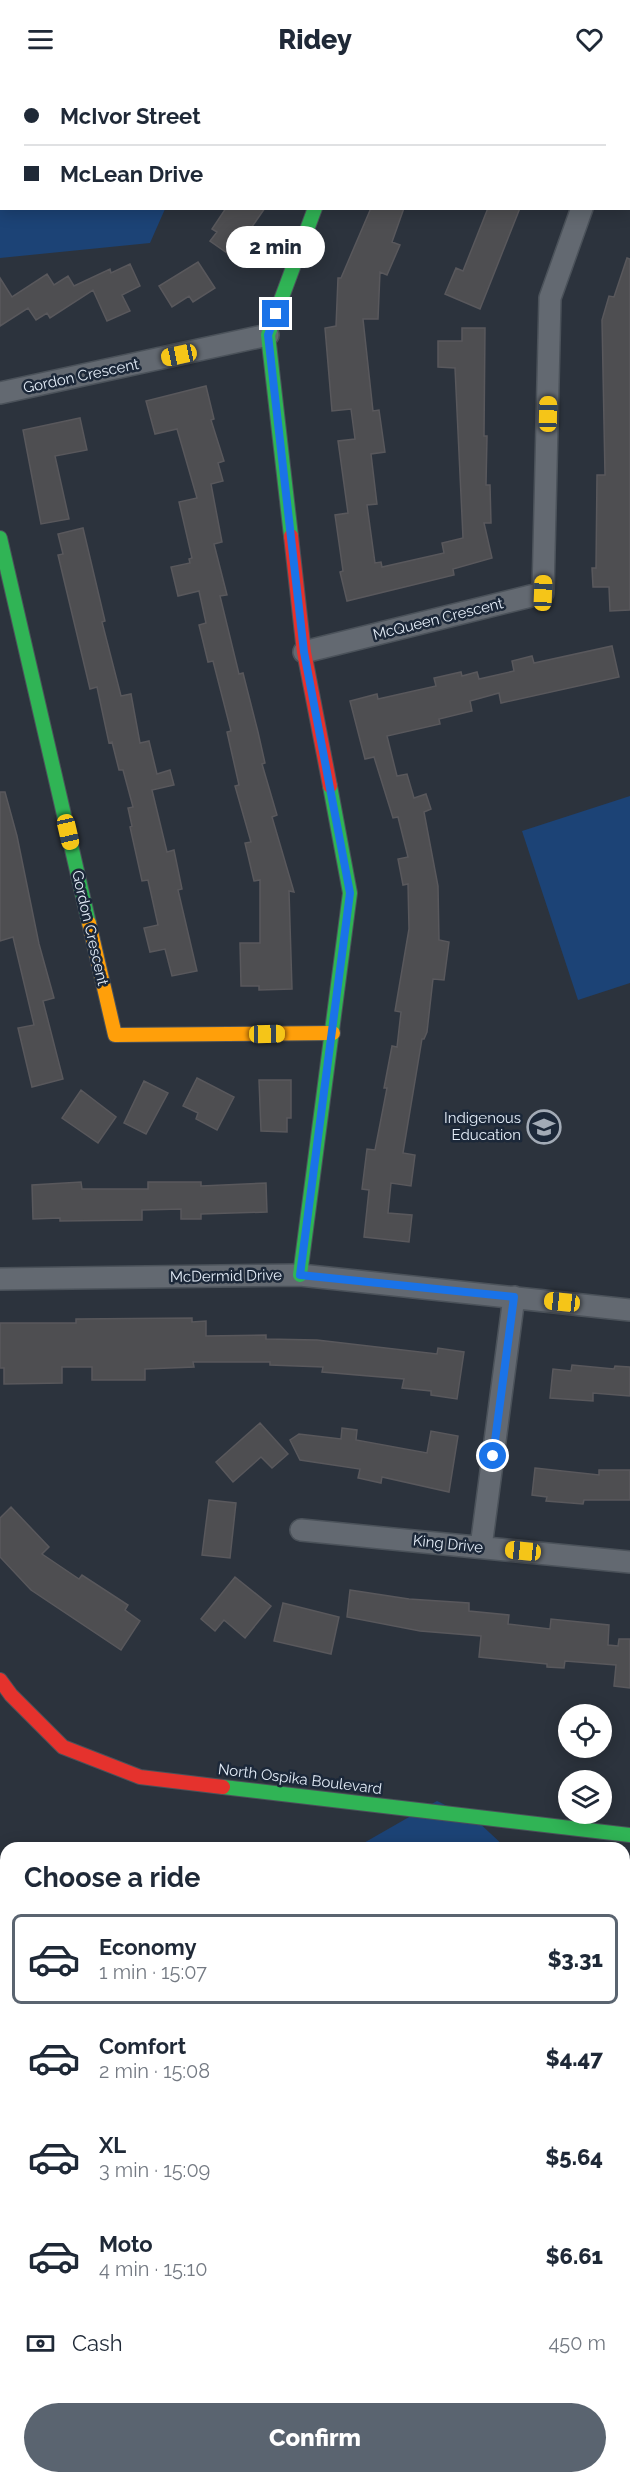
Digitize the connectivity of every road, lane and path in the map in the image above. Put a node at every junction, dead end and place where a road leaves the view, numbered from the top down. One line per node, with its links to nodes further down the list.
1 (314, 210): 3 (street)
2 (581, 210): 6 (street, McQueen Crescent)
3 (268, 335): 4 (street, Gordon Crescent); 6 (street)
4 (0, 393)
5 (0, 538): 7 (street, Gordon Crescent)
6 (304, 652): 7 (street)
7 (333, 1033): 8 (street)
8 (300, 1275): 9 (street, McDermid Drive); 10 (street, McDermid Drive)
9 (0, 1279)
10 (514, 1297): 11 (street, McDermid Drive); 13 (street)
11 (630, 1310)
12 (302, 1530): 13 (street, King Drive)
13 (480, 1547): 14 (street, King Drive)
14 (630, 1562)
15 (0, 1680): 16 (street, North Ospika Boulevard)
16 (630, 1835)

